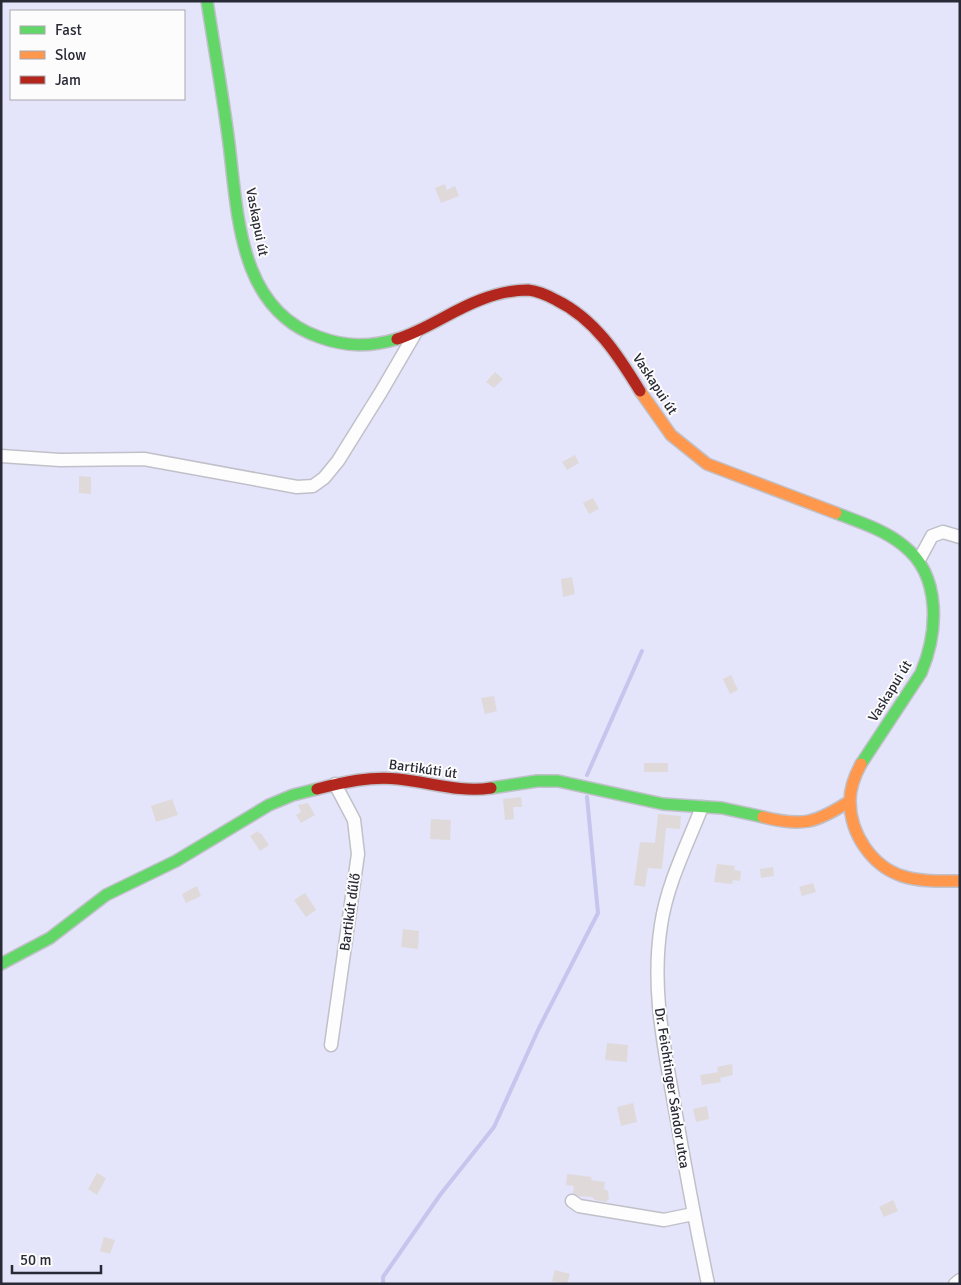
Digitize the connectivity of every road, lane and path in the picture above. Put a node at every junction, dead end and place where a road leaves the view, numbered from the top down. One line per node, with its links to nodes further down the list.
1 (207, 1): 2 (street, Vaskapui út)
2 (416, 332): 3 (street); 5 (street, Vaskapui út)
3 (1, 456)
4 (960, 536): 5 (street)
5 (919, 560): 7 (street, Vaskapui út)
6 (335, 784): 8 (street, Bartikúti út); 10 (street, Bartikúti út); 11 (street, Bartikút dűlő)
7 (850, 801): 8 (street, Bartikúti út); 9 (street, Vaskapui út)
8 (702, 807): 13 (street, Dr. Feichtinger Sándor utca)
9 (960, 881)
10 (1, 964)
11 (331, 1045)
12 (572, 1201): 13 (street)
13 (693, 1214): 15 (street, Dr. Feichtinger Sándor utca)
14 (960, 1280): 16 (street)
15 (708, 1284)
16 (955, 1284)

